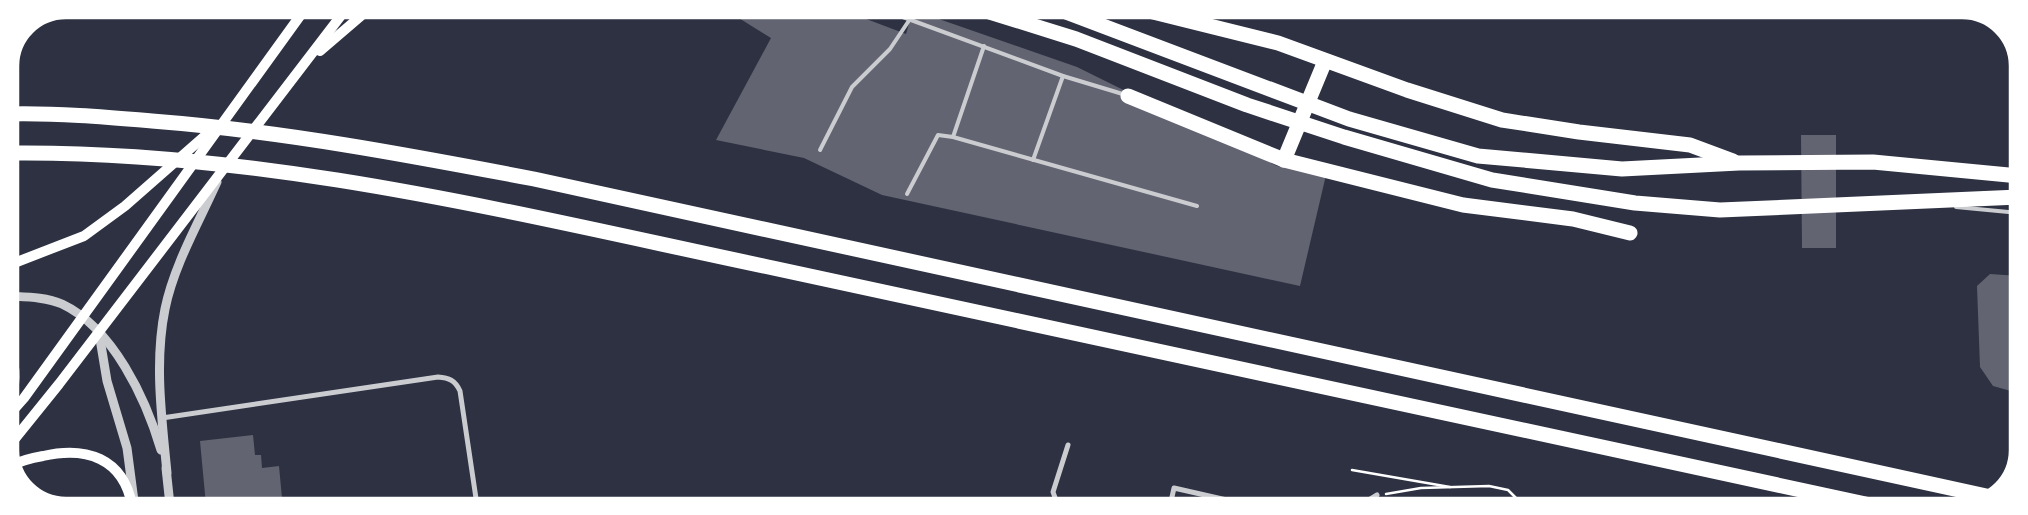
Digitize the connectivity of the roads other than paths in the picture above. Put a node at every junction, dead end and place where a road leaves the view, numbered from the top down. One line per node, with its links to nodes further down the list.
1 (299, 18): 14 (main road)
2 (339, 18): 10 (main road)
3 (358, 18): 10 (main road)
4 (1008, 18): 25 (highway)
5 (1082, 18): 20 (highway)
6 (1177, 18): 9 (highway)
7 (910, 19): 8 (lane); 16 (lane)
8 (984, 46): 11 (lane); 15 (lane)
9 (1325, 61): 19 (highway); 20 (highway)
10 (304, 64): 21 (main road)
11 (1063, 76): 12 (lane); 18 (lane)
12 (1128, 96): 19 (highway)
13 (18, 114): 39 (highway)
14 (229, 115): 29 (main road); 31 (main road)
15 (953, 137): 18 (lane); 23 (lane)
16 (820, 150)
17 (18, 153): 49 (highway)
18 (1033, 160): 26 (lane)
19 (1284, 160): 28 (highway)
20 (1739, 163): 22 (highway)
21 (220, 174): 32 (main road); 34 (street)
22 (2010, 175)
23 (907, 194)
24 (2010, 197): 25 (highway)
25 (1914, 202): 27 (lane)
26 (1197, 206)
27 (2010, 212)
28 (1630, 232)
29 (18, 262)
30 (18, 297): 31 (street)
31 (82, 318): 32 (street); 33 (main road)
32 (99, 333): 35 (main road); 38 (street); 42 (street)
33 (18, 402)
34 (162, 418): 38 (street); 44 (street)
35 (18, 435)
36 (1068, 445): 45 (street)
37 (19, 462): 41 (main road)
38 (167, 473): 43 (street)
39 (1981, 494)
40 (1378, 495): 48 (street)
41 (131, 498)
42 (132, 498)
43 (169, 498)
44 (476, 498)
45 (1055, 498)
46 (1172, 498): 47 (street)
47 (1218, 498)
48 (1373, 498)
49 (1838, 498)

